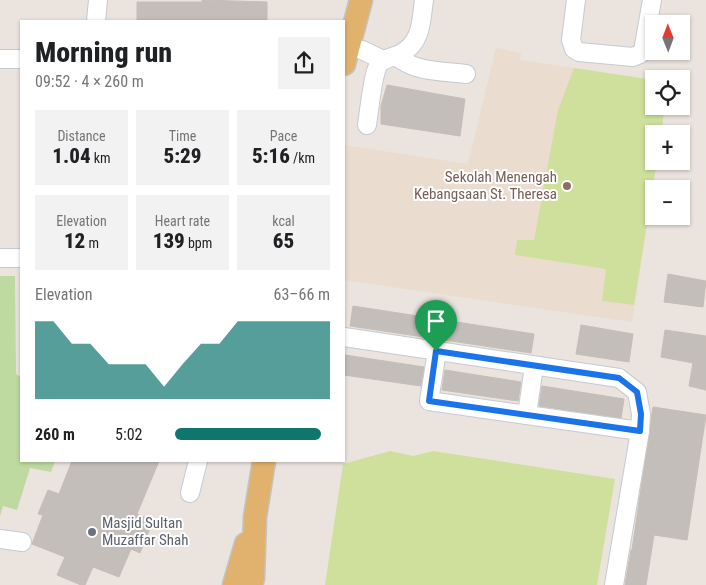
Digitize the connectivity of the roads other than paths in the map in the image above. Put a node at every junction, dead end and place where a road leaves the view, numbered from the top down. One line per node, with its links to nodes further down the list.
1 (98, 0): 6 (street)
2 (361, 0): 10 (main road)
3 (424, 0): 7 (street)
4 (576, 0): 5 (street)
5 (652, 0)
6 (96, 20)
7 (390, 58): 10 (street); 11 (street); 12 (street)
8 (0, 59): 9 (street)
9 (20, 59)
10 (345, 60)
11 (466, 74)
12 (367, 124)
13 (0, 258): 14 (street)
14 (20, 258)
15 (345, 337): 16 (street)
16 (436, 351): 17 (street); 18 (street)
17 (534, 366): 18 (street); 19 (street)
18 (527, 415): 19 (street)
19 (640, 431): 26 (street)
20 (198, 462): 22 (street)
21 (264, 462): 25 (main road)
22 (190, 493)
23 (0, 539): 24 (street)
24 (22, 542)
25 (247, 583)
26 (614, 585)

